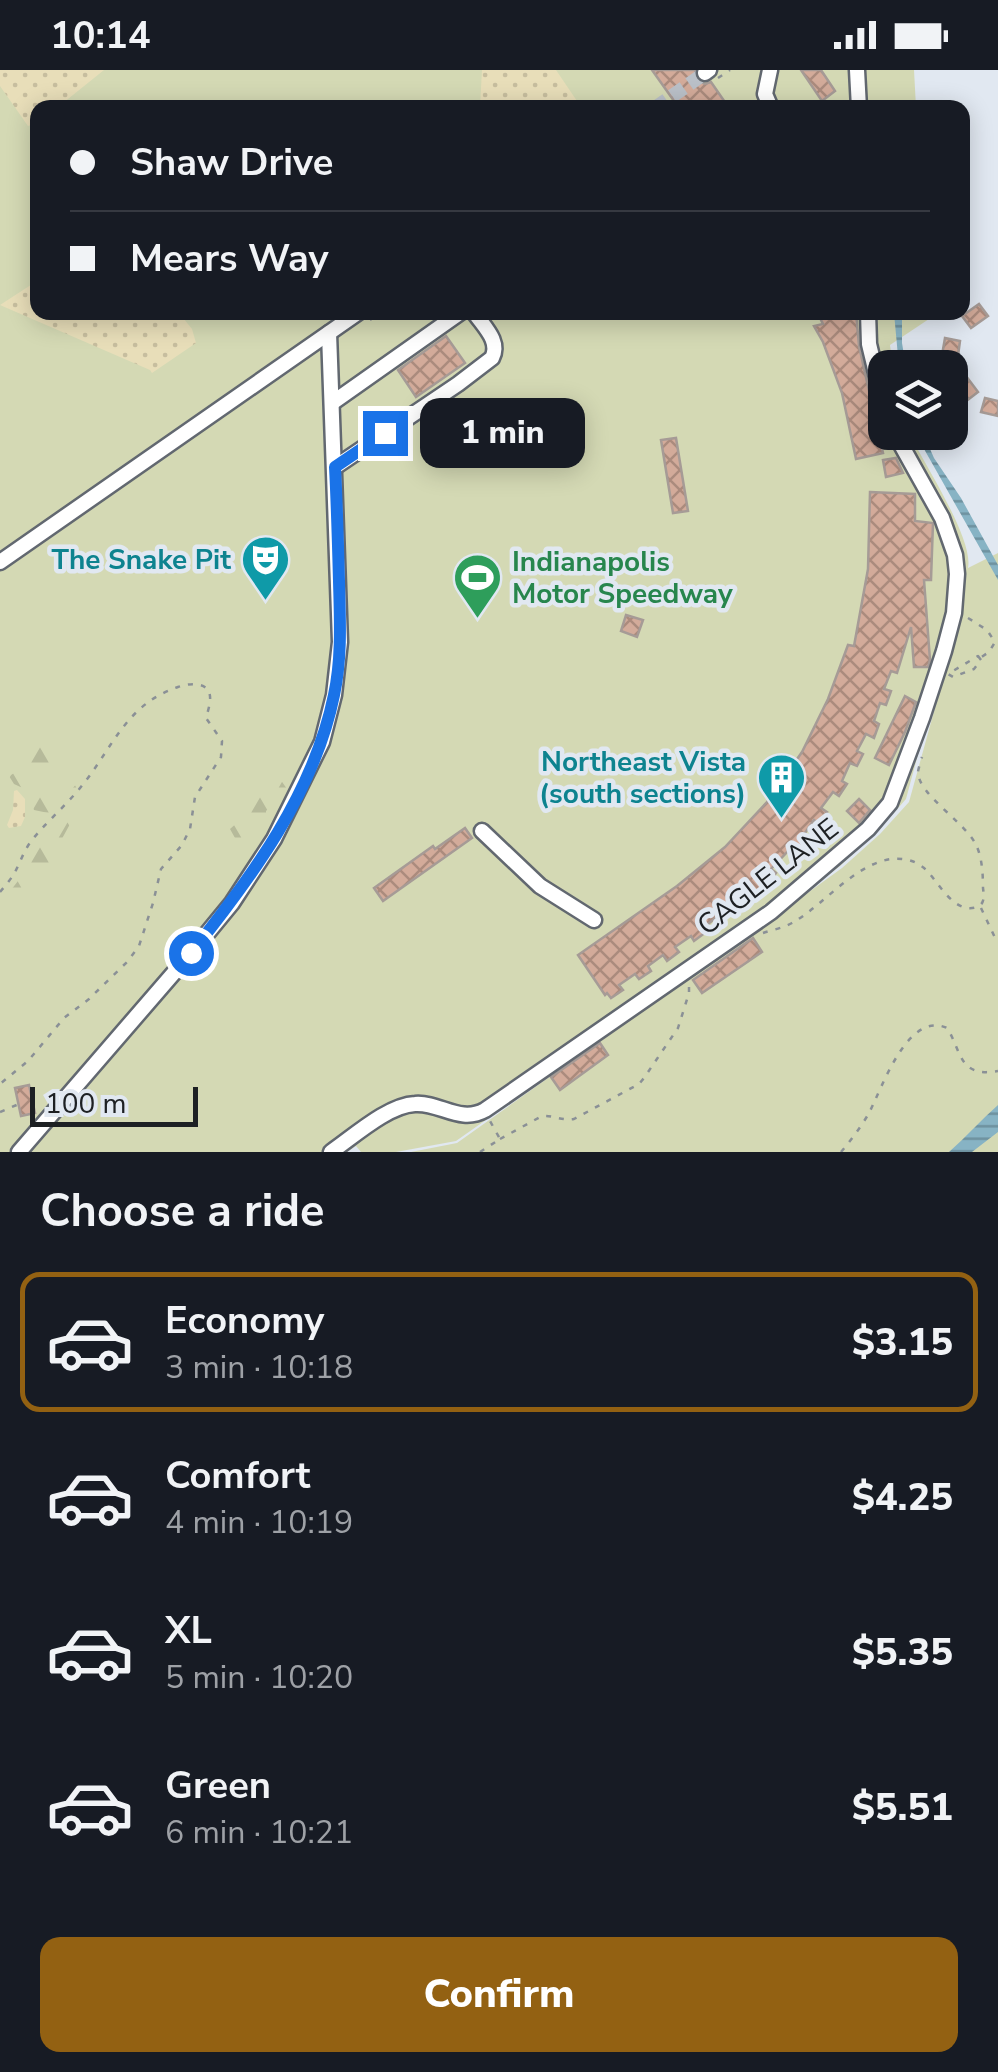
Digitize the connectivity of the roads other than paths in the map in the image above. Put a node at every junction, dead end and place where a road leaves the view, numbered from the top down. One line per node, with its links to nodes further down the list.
1 (770, 70): 3 (street)
2 (857, 70): 4 (street)
3 (768, 100)
4 (859, 100)
5 (347, 320): 9 (street)
6 (450, 320): 11 (street)
7 (479, 320): 13 (street)
8 (868, 320): 10 (street)
9 (329, 333): 11 (street); 14 (street)
10 (870, 350)
11 (332, 403): 13 (street)
12 (904, 450): 20 (street, CAGLE LANE)
13 (335, 467): 15 (street)
14 (0, 562)
15 (340, 620): 16 (street); 19 (street)
16 (356, 621)
17 (482, 831): 18 (street)
18 (594, 920)
19 (19, 1152)
20 (331, 1152)

